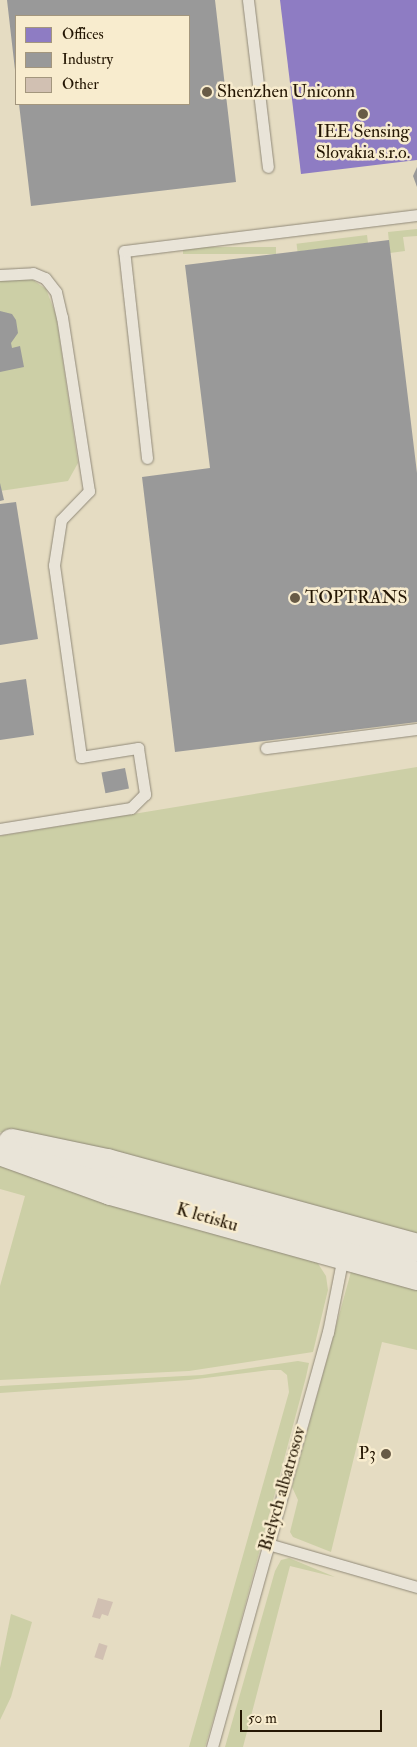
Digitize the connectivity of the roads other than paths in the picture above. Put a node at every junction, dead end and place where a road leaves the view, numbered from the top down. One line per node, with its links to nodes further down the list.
1 (248, 0): 2 (lane)
2 (268, 167)
3 (417, 215): 5 (lane)
4 (0, 275): 8 (lane)
5 (147, 458)
6 (417, 729): 7 (lane)
7 (266, 748)
8 (0, 830)
9 (0, 1141): 11 (street, K letisku)
10 (0, 1152): 11 (street, K letisku)
11 (346, 1243): 12 (street, K letisku); 13 (street, K letisku); 14 (lane, Bielych albatrosov)
12 (417, 1248)
13 (417, 1276)
14 (268, 1544): 15 (lane); 16 (lane, Bielych albatrosov)
15 (417, 1588)
16 (212, 1747)

